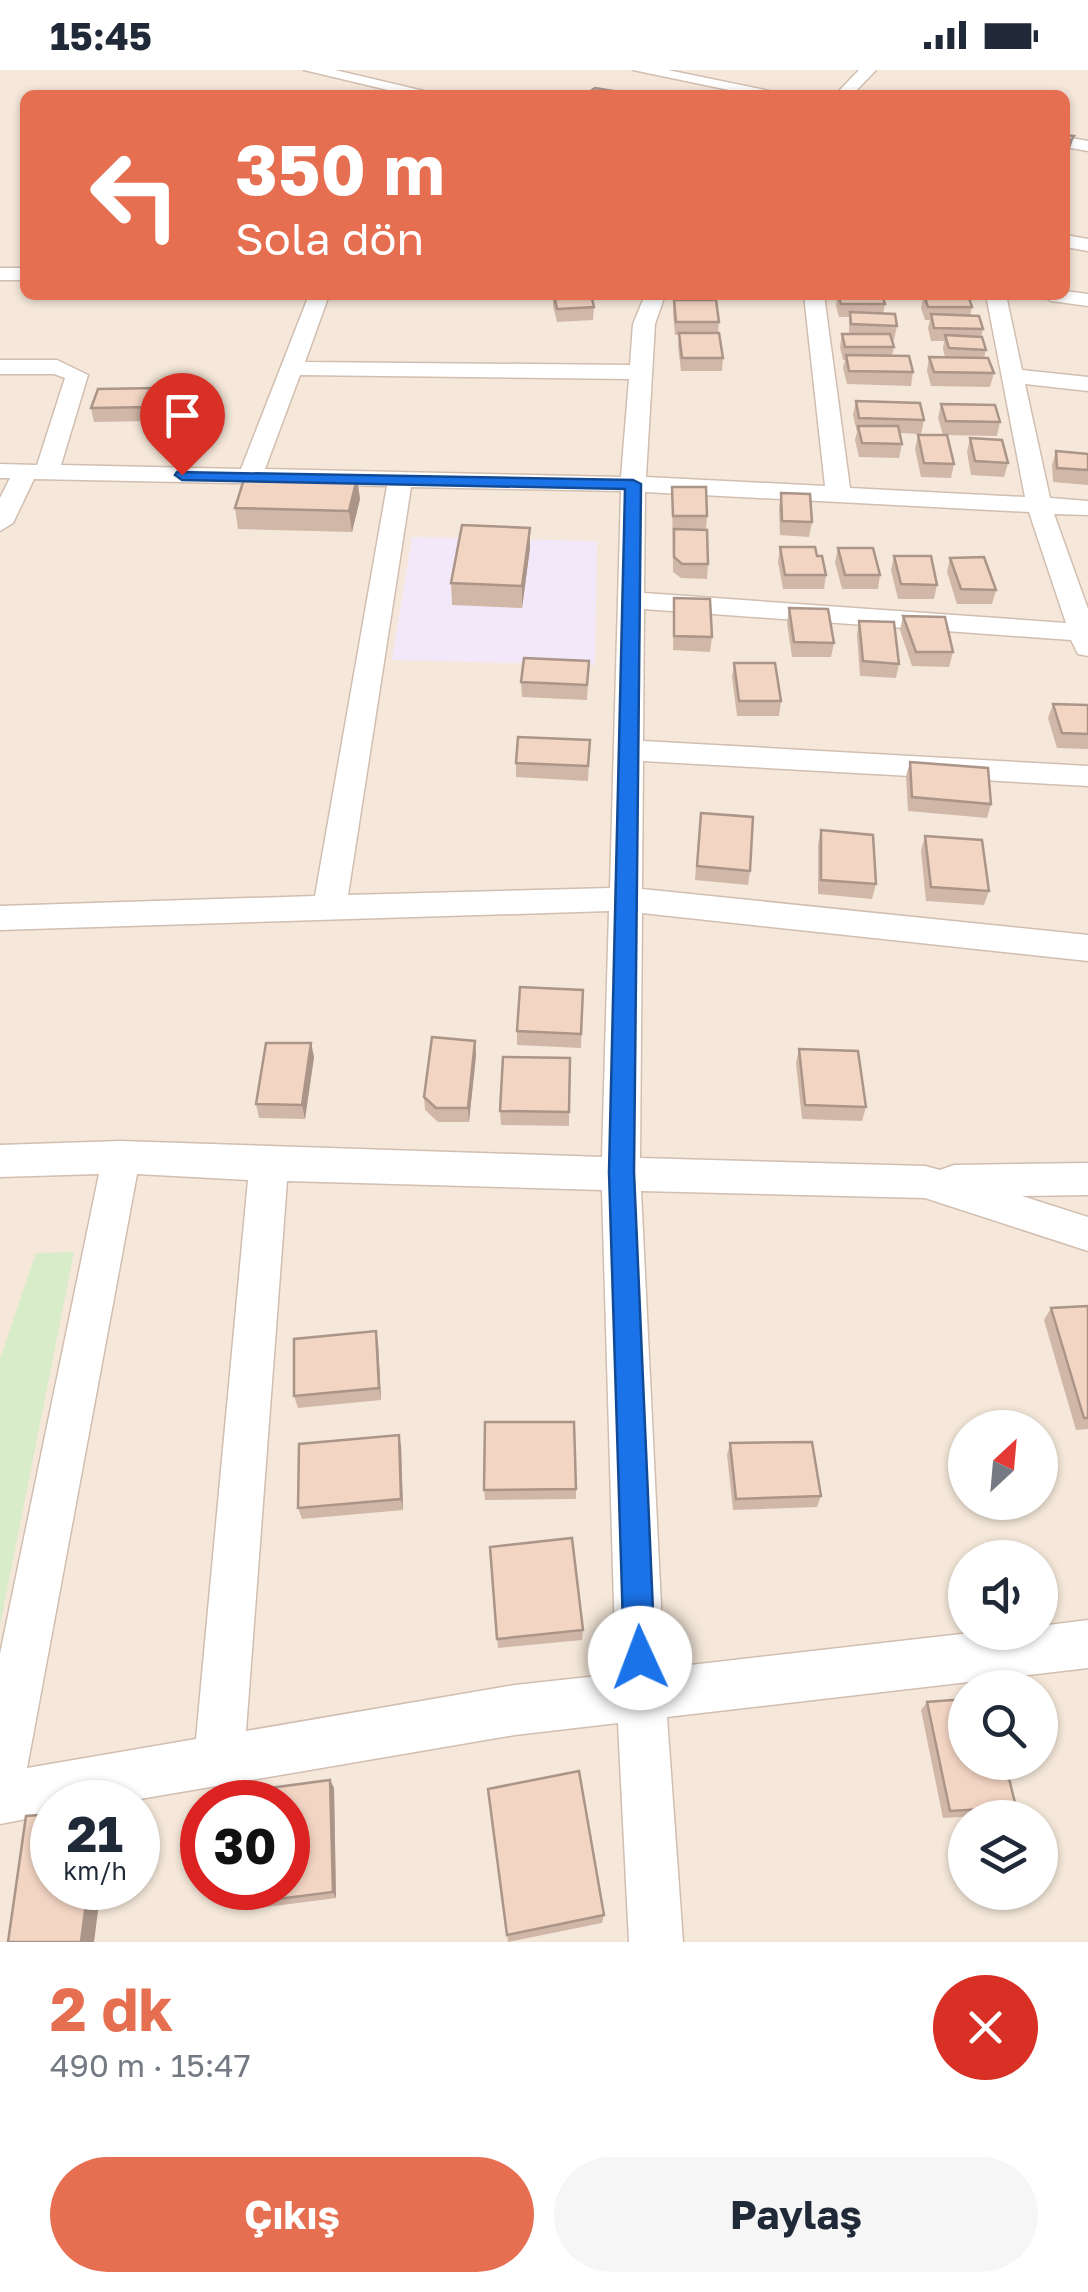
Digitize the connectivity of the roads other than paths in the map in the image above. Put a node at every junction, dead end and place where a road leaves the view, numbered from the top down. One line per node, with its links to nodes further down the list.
1 (312, 70): 4 (street)
2 (641, 70): 5 (street)
3 (868, 70): 6 (street)
4 (409, 90)
5 (753, 90)
6 (848, 90)
7 (316, 300): 12 (street)
8 (653, 300): 13 (street)
9 (815, 300): 20 (street)
10 (997, 300): 14 (street)
11 (0, 366): 16 (street)
12 (290, 368): 13 (street); 17 (street)
13 (641, 372): 19 (street)
14 (1016, 376): 15 (street); 21 (street)
15 (1088, 384)
16 (24, 472): 17 (street); 23 (street)
17 (250, 476): 18 (street)
18 (400, 480): 19 (street); 29 (street)
19 (633, 484): 20 (street); 24 (street)
20 (838, 493): 21 (street)
21 (1039, 505): 22 (street); 25 (street)
22 (1088, 508)
23 (0, 523)
24 (629, 600): 25 (street); 26 (street)
25 (1086, 638)
26 (627, 750): 27 (street); 28 (street)
27 (1088, 776)
28 (624, 900): 29 (street); 31 (street); 35 (street)
29 (330, 908): 30 (street)
30 (0, 918)
31 (1088, 948)
32 (121, 1157): 33 (street); 34 (street); 42 (street)
33 (0, 1161)
34 (269, 1165): 35 (street); 41 (street)
35 (622, 1172): 37 (street); 40 (street)
36 (1088, 1179): 37 (street)
37 (925, 1182): 38 (street)
38 (1088, 1234)
39 (1088, 1644): 40 (street)
40 (641, 1695): 41 (street); 44 (street)
41 (219, 1762): 43 (street)
42 (0, 1778)
43 (0, 1798)
44 (656, 1942)

